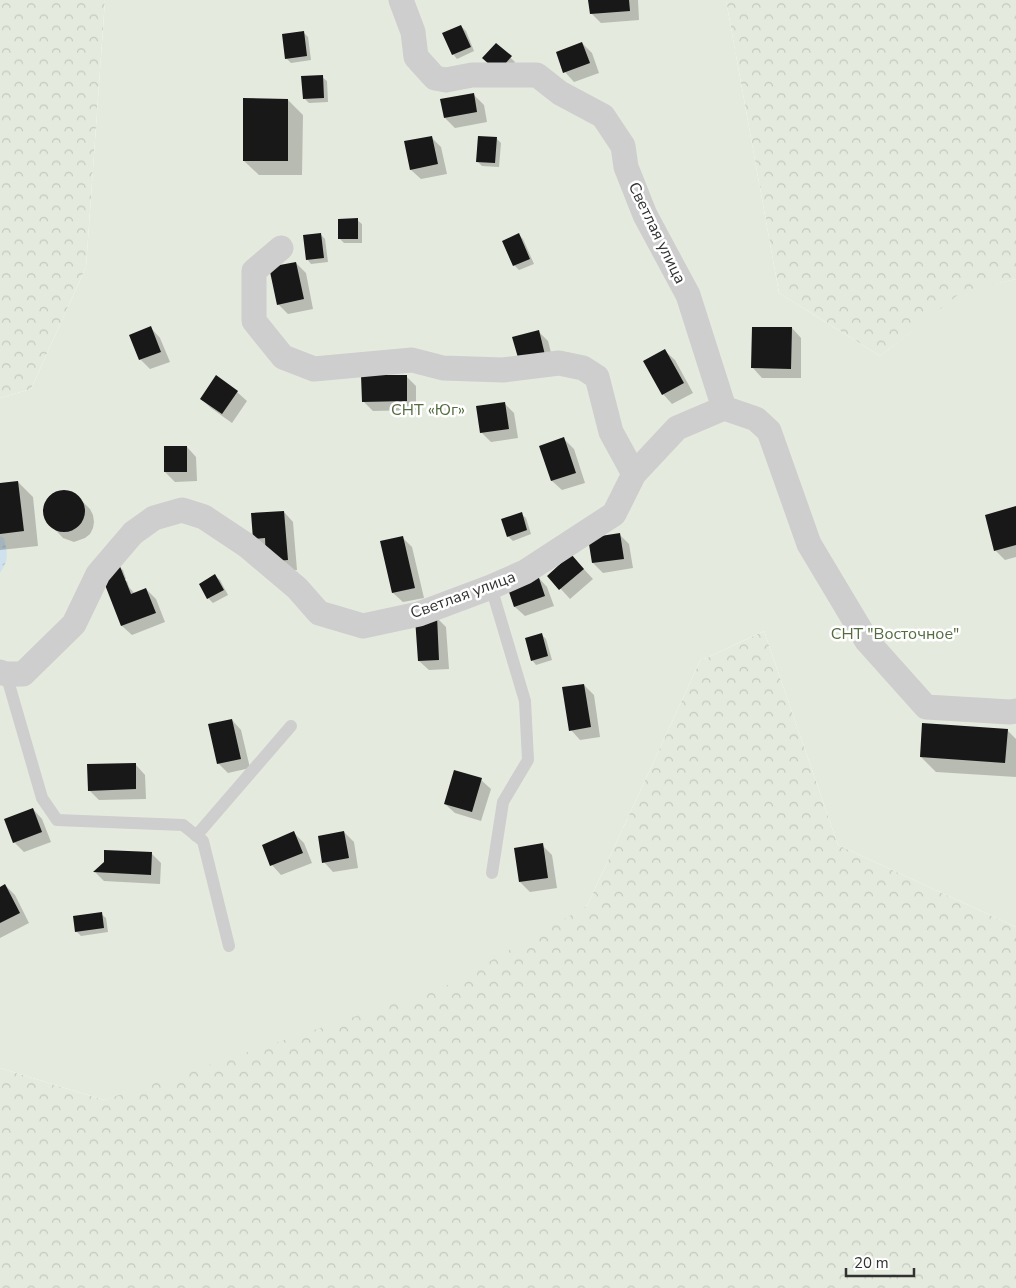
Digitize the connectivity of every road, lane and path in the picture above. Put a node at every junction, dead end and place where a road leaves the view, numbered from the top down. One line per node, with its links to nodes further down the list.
1 (401, 0): 3 (street, Светлая улица)
2 (281, 248): 4 (street)
3 (724, 408): 4 (street, Светлая улица); 7 (street)
4 (634, 474): 5 (street, Светлая улица)
5 (490, 587): 6 (street, Светлая улица); 10 (lane)
6 (3, 673): 9 (lane)
7 (1016, 711)
8 (291, 726): 9 (lane)
9 (196, 836): 11 (lane)
10 (492, 873)
11 (229, 946)

